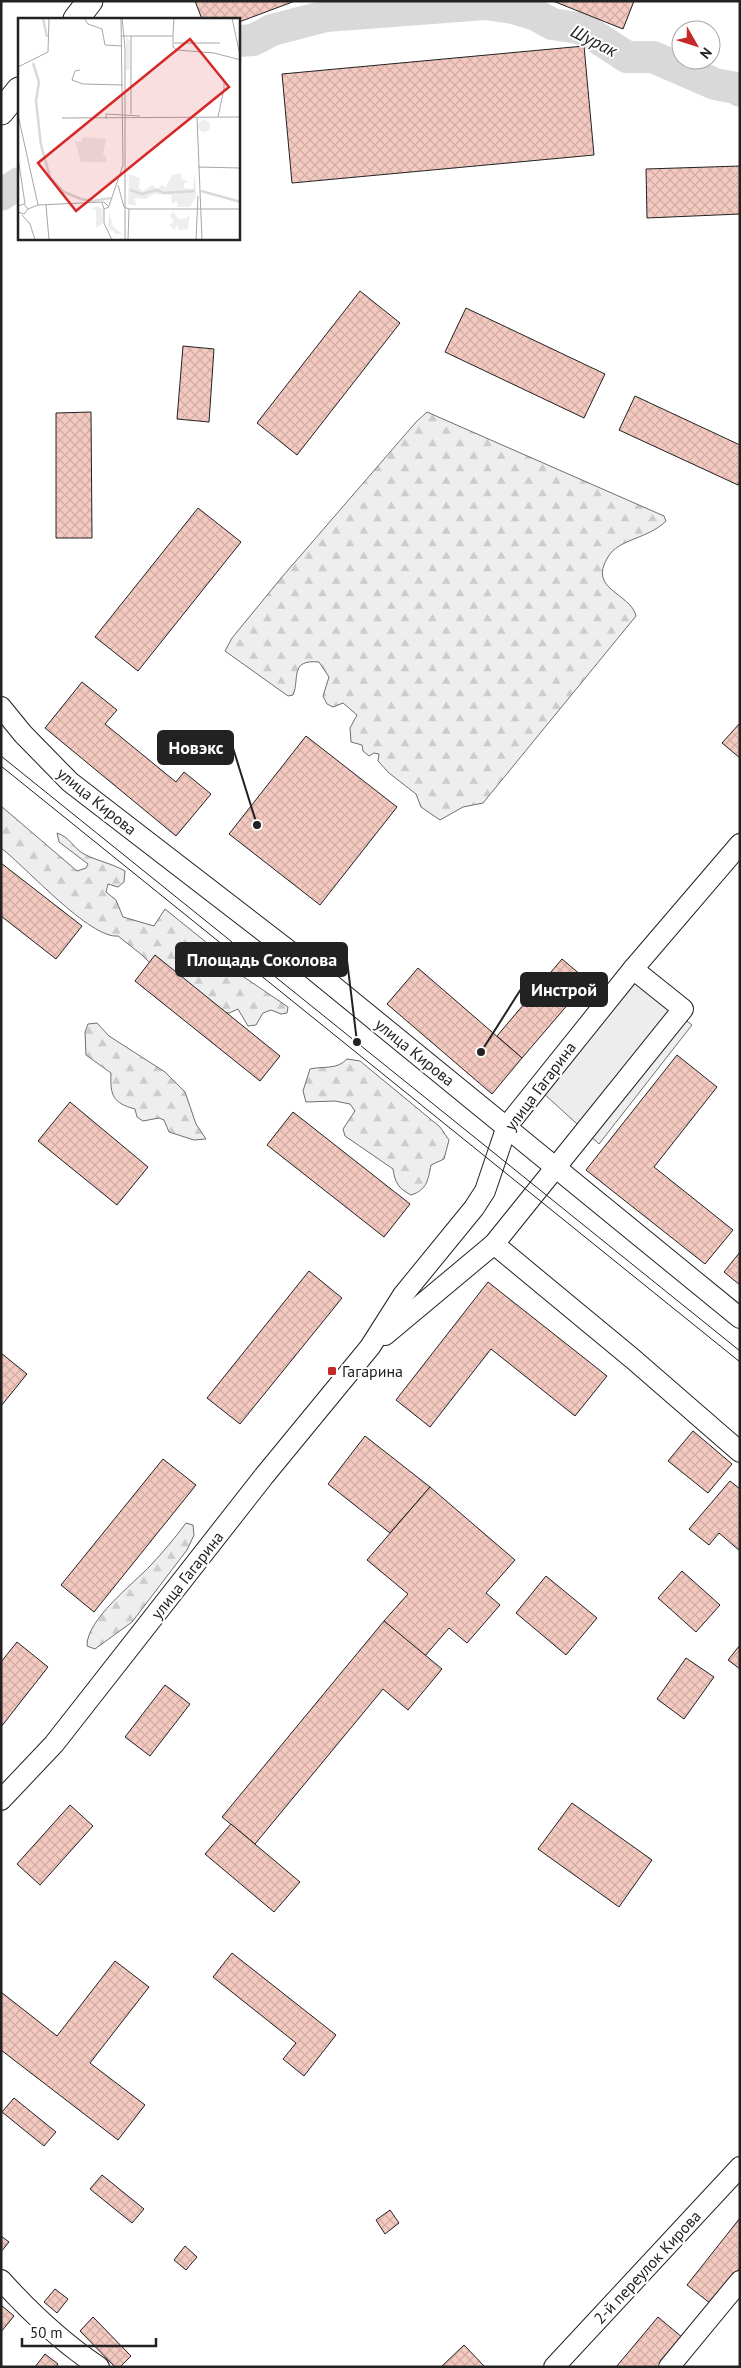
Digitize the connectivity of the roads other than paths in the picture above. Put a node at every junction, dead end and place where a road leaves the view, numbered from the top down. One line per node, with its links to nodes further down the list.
1 (90, 1): 2 (main road)
2 (77, 18)
3 (18, 91): 4 (main road)
4 (1, 112)
5 (1, 707): 8 (street, улица Кирова)
6 (740, 844): 7 (street, улица Гагарина)
7 (633, 969): 8 (street, улица Гагарина); 9 (street, улица Гагарина)
8 (507, 1126): 9 (street, улица Кирова); 12 (street, улица Гагарина)
9 (556, 1167): 10 (street, улица Гагарина); 11 (street, улица Кирова)
10 (494, 1244): 12 (street, улица Гагарина); 13 (street)
11 (740, 1318)
12 (370, 1347): 14 (street, улица Гагарина)
13 (740, 1452)
14 (1, 1800)
15 (740, 2167): 19 (street, 2-й переулок Кирова)
16 (1, 2280): 18 (street)
17 (740, 2281): 20 (street)
18 (99, 2367)
19 (554, 2367)
20 (669, 2367)

